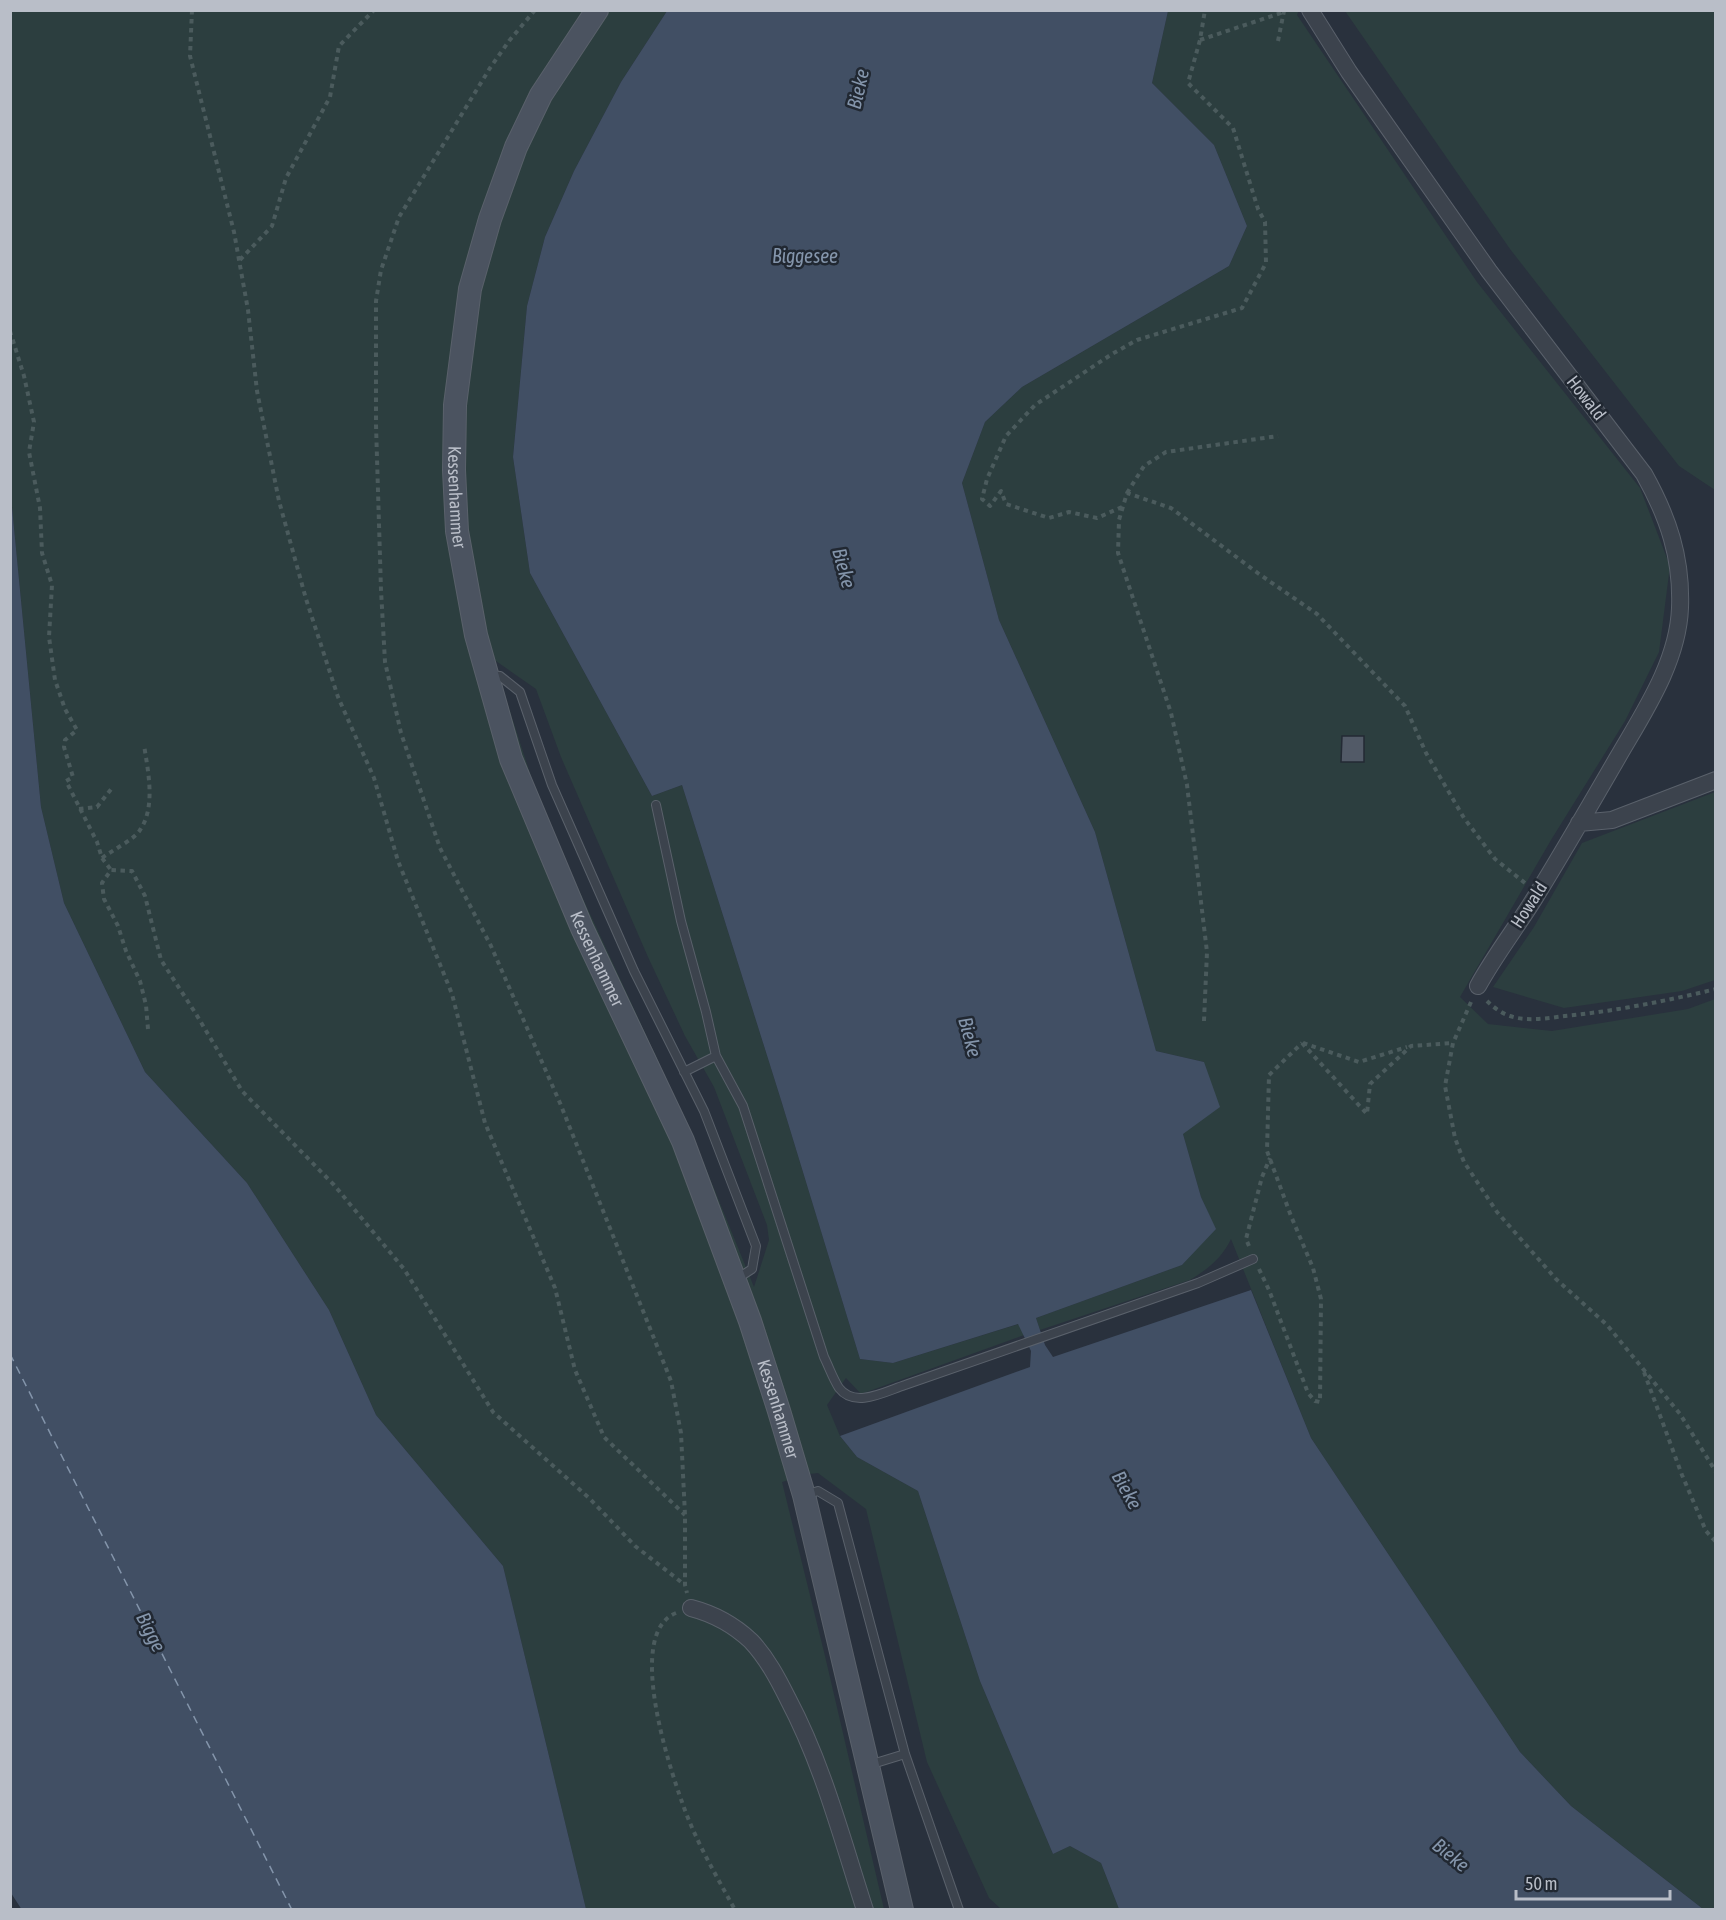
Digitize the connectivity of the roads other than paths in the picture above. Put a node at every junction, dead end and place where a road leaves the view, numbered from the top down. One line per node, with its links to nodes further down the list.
1 (597, 10): 3 (main road, Kessenhammer)
2 (1310, 10): 6 (street, Howald)
3 (487, 675): 9 (lane); 11 (main road, Kessenhammer)
4 (1716, 780): 6 (street)
5 (656, 805): 8 (lane)
6 (1579, 823): 7 (street, Howald)
7 (1478, 986)
8 (716, 1056): 9 (lane); 10 (lane)
9 (684, 1072): 11 (lane)
10 (1253, 1259)
11 (735, 1280): 12 (main road, Kessenhammer)
12 (804, 1495): 14 (lane); 15 (main road, Kessenhammer)
13 (691, 1608): 16 (street)
14 (905, 1754): 15 (lane); 18 (lane)
15 (868, 1765): 17 (main road, Kessenhammer)
16 (865, 1910)
17 (902, 1910)
18 (959, 1910)

